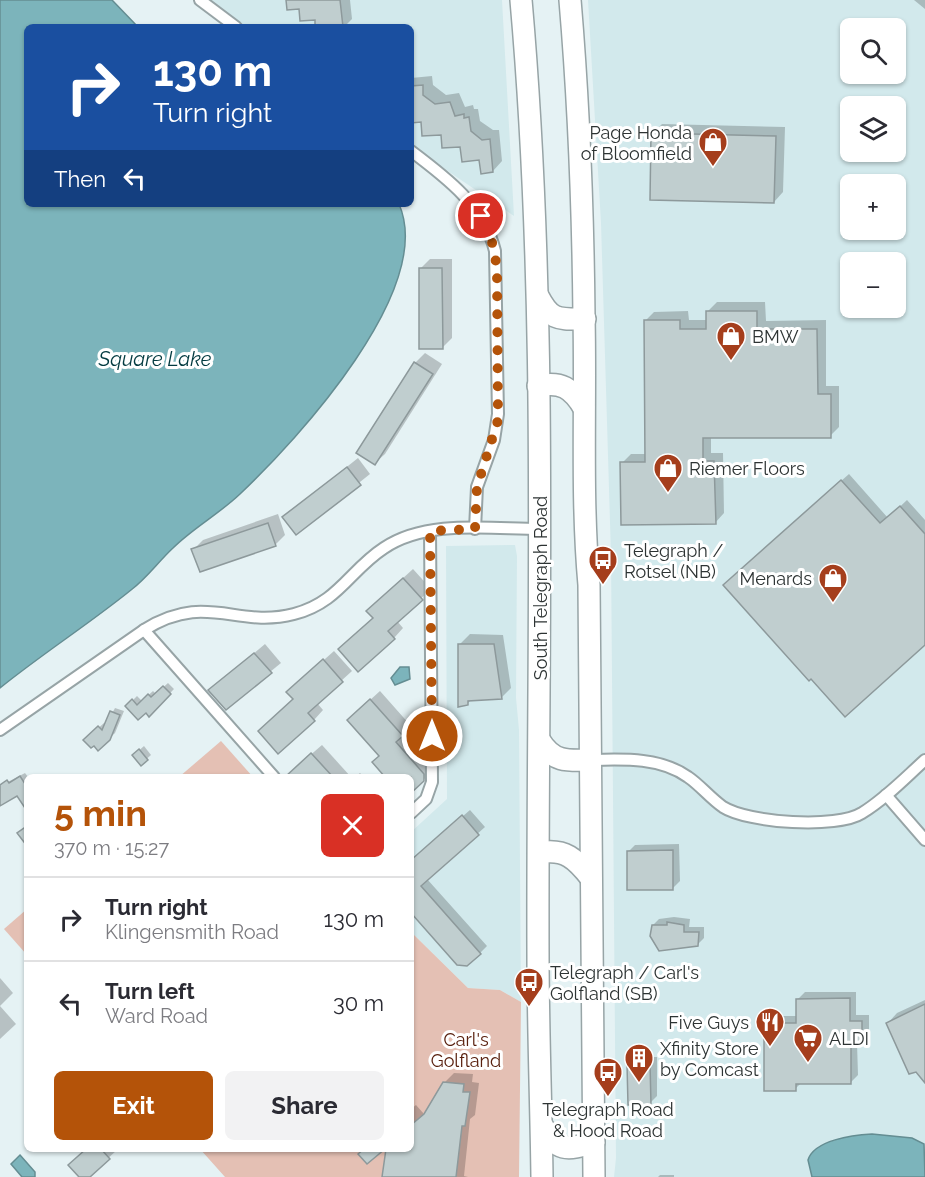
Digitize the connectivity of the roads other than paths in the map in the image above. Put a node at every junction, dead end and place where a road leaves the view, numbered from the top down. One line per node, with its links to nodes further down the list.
1 (200, 0): 4 (street)
2 (521, 0): 6 (highway, South Telegraph Road)
3 (570, 0): 7 (highway)
4 (232, 24)
5 (414, 153): 10 (street)
6 (538, 296): 7 (highway); 8 (highway, South Telegraph Road)
7 (585, 319): 9 (highway)
8 (538, 386): 9 (highway); 11 (highway, South Telegraph Road)
9 (584, 408): 16 (highway)
10 (475, 529): 11 (street); 12 (street)
11 (540, 529): 15 (highway, South Telegraph Road)
12 (430, 531): 13 (street); 20 (street)
13 (144, 630): 14 (street); 18 (street)
14 (0, 730)
15 (540, 741): 16 (highway); 22 (highway, South Telegraph Road)
16 (590, 760): 19 (street); 23 (highway)
17 (925, 760): 19 (street)
18 (271, 774)
19 (886, 795): 21 (street)
20 (414, 810)
21 (925, 840)
22 (539, 854): 23 (highway); 24 (highway, South Telegraph Road)
23 (591, 878): 25 (highway)
24 (542, 1125): 25 (highway); 26 (highway, South Telegraph Road)
25 (594, 1142): 27 (highway)
26 (542, 1177)
27 (594, 1177)

